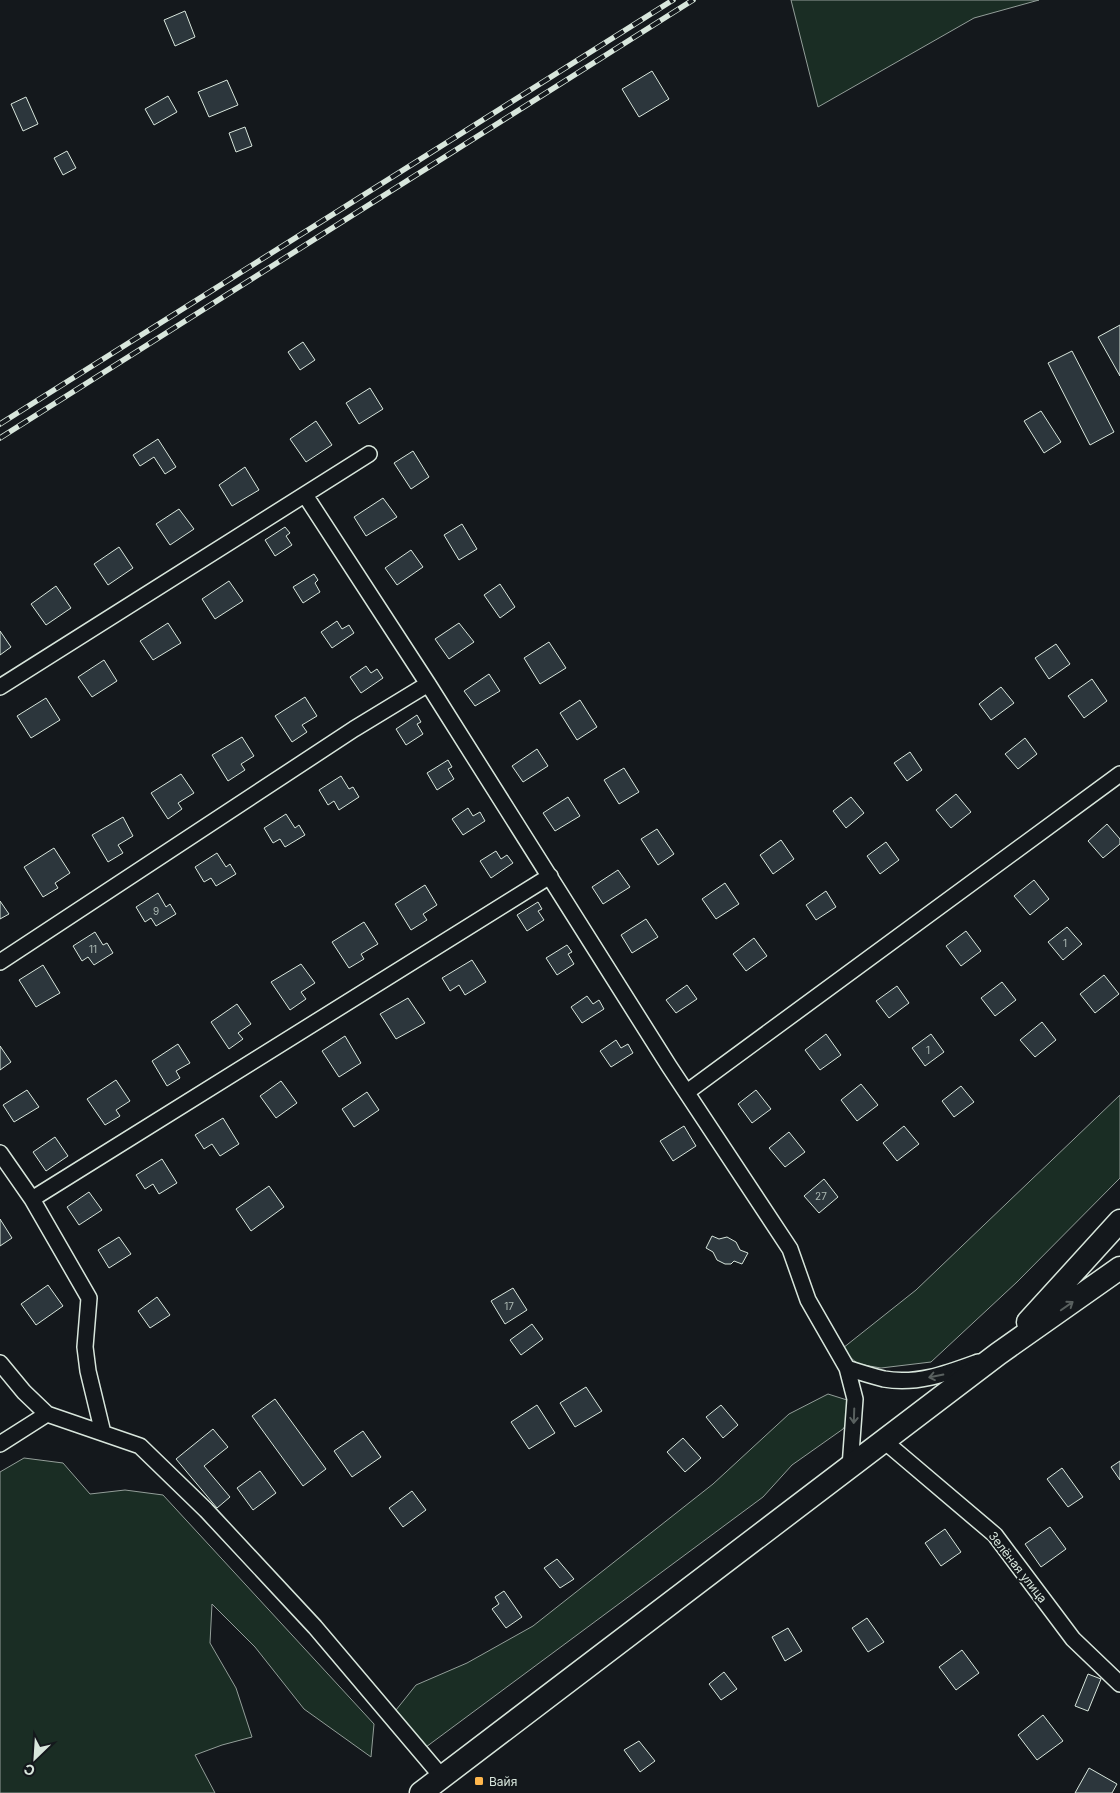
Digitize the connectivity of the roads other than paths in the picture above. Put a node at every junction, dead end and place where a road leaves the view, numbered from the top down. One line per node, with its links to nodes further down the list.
1 (369, 454): 2 (street)
2 (305, 495): 3 (street); 4 (street)
3 (428, 684): 6 (street); 7 (street)
4 (0, 687)
5 (1120, 774): 8 (street)
6 (550, 876): 8 (street); 10 (street)
7 (0, 962)
8 (687, 1092): 15 (street)
9 (0, 1153): 10 (street)
10 (32, 1199): 17 (street)
11 (1120, 1221): 13 (main road)
12 (1120, 1268): 13 (main road, one-way to 12)
13 (998, 1354): 15 (street, one-way to 15); 18 (main road)
14 (0, 1363): 16 (street)
15 (847, 1368): 20 (street, one-way to 20)
16 (47, 1414): 17 (street); 19 (street)
17 (103, 1433): 22 (street)
18 (883, 1440): 20 (main road); 21 (street, Зелёная улица)
19 (0, 1444)
20 (850, 1467): 22 (main road)
21 (1120, 1684)
22 (442, 1777): 23 (main road)
23 (421, 1793)

